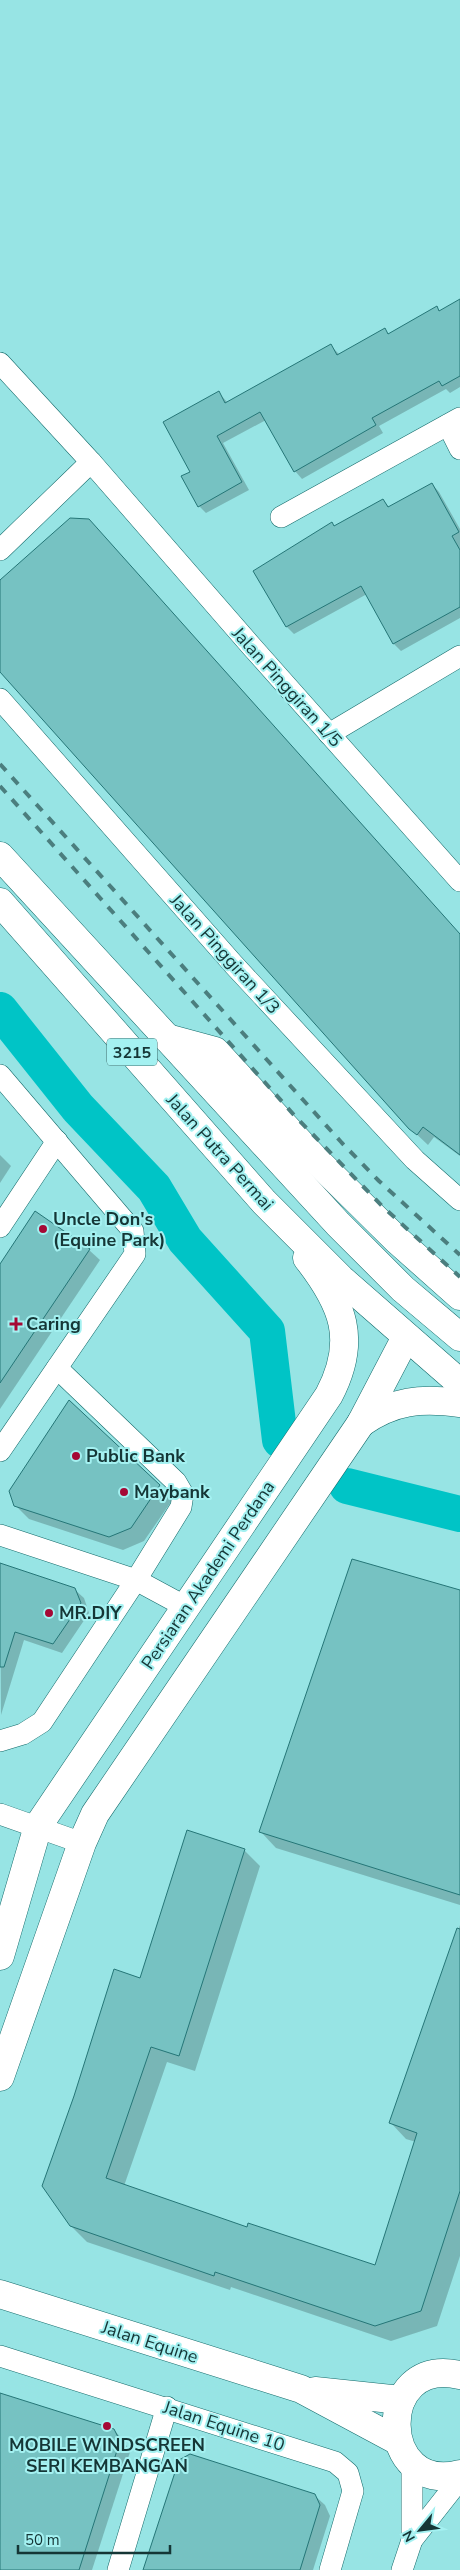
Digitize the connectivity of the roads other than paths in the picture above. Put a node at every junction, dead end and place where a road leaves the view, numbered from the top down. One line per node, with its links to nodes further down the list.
1 (0, 363): 4 (street)
2 (454, 422): 3 (street); 5 (street)
3 (460, 449)
4 (91, 462): 6 (street); 9 (street, Jalan Pinggiran 1/5)
5 (281, 517)
6 (0, 550)
7 (460, 656): 9 (street)
8 (0, 699): 16 (street, Jalan Pinggiran 1/3)
9 (329, 734): 11 (street, Jalan Pinggiran 1/5)
10 (0, 856): 13 (street, 3215)
11 (460, 881)
12 (0, 902): 17 (street, Jalan Putra Permai / 3215)
13 (167, 1038): 19 (street, 3215); 20 (street)
14 (0, 1075): 15 (street)
15 (57, 1141): 18 (street); 23 (street)
16 (460, 1200)
17 (264, 1202): 21 (street, Jalan Putra Permai / 3215); 30 (street, Persiaran Akademi Perdana)
18 (0, 1227)
19 (403, 1289): 21 (street); 22 (street, 3215)
20 (458, 1292)
21 (406, 1337): 24 (street, Jalan Putra Permai / 3215); 26 (street)
22 (460, 1337)
23 (57, 1368): 27 (street); 29 (street)
24 (460, 1383)
25 (460, 1403): 26 (street)
26 (361, 1423): 34 (street)
27 (0, 1451)
28 (0, 1535): 29 (street)
29 (136, 1580): 30 (street); 31 (street)
30 (186, 1606): 33 (street, Persiaran Akademi Perdana)
31 (0, 1741)
32 (0, 1814): 33 (street)
33 (38, 1826): 34 (street); 35 (street, Persiaran Akademi Perdana)
34 (82, 1843): 36 (street)
35 (0, 1956)
36 (0, 2077)
37 (5, 2291): 40 (street, Jalan Equine)
38 (0, 2356): 42 (street, Jalan Equine 10)
39 (460, 2375): 41 (street)
40 (301, 2389): 41 (street, Jalan Equine); 43 (street, Jalan Equine)
41 (401, 2400): 43 (street)
42 (167, 2407): 47 (street); 48 (street, Jalan Equine 10)
43 (405, 2452): 44 (street, Jalan Equine); 46 (street)
44 (460, 2474)
45 (460, 2479): 46 (street)
46 (412, 2540): 49 (street)
47 (118, 2570)
48 (330, 2570)
49 (402, 2570)

